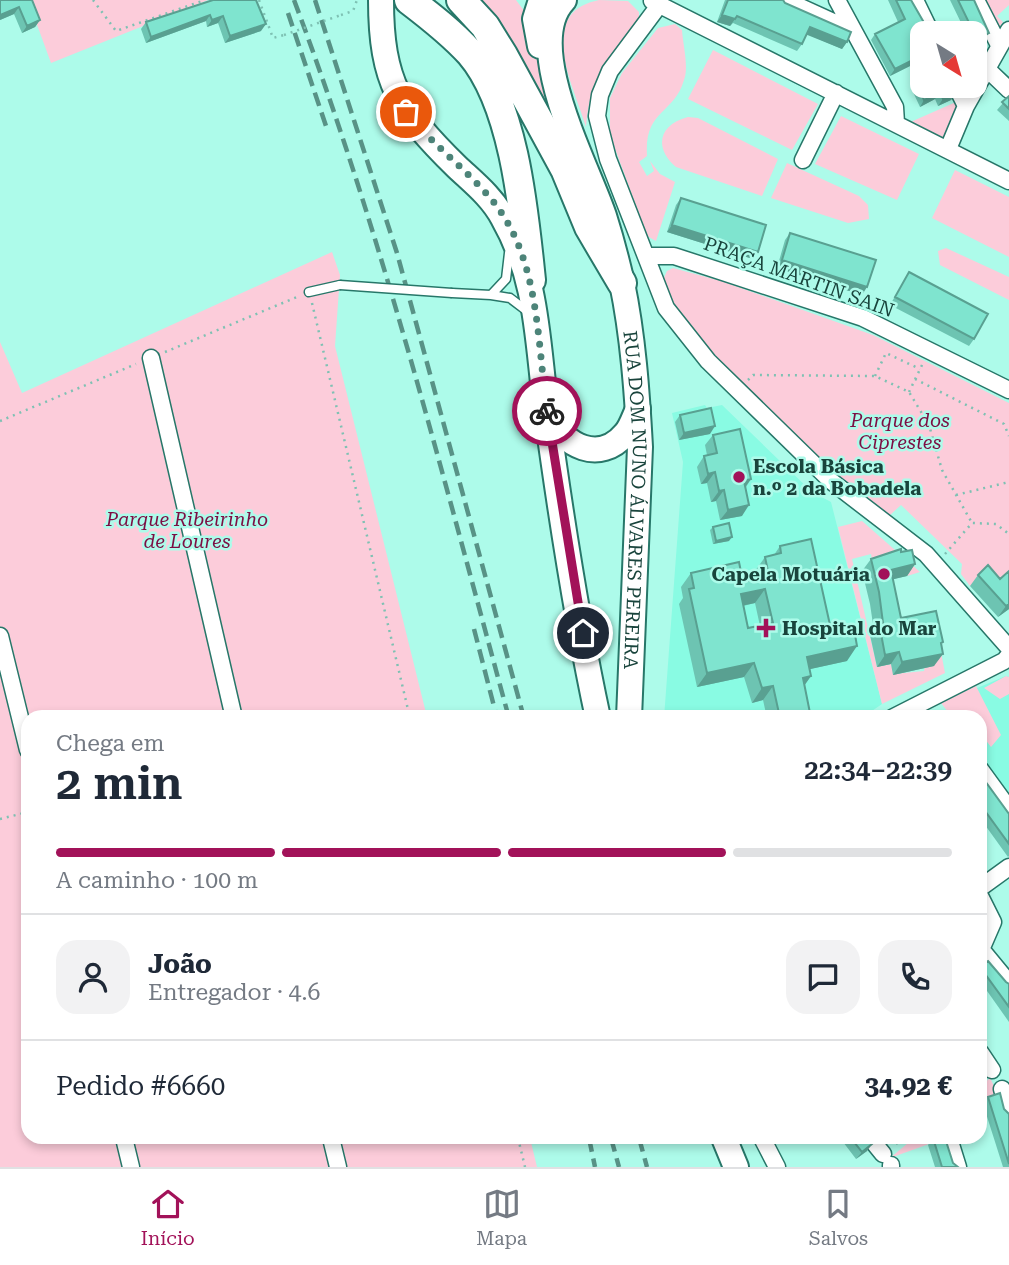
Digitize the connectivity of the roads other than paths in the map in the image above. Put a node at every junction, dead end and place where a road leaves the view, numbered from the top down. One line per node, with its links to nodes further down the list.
1 (381, 0): 27 (main road, RUA DOM NUNO ÁLVARES PEREIRA)
2 (409, 0): 29 (highway)
3 (461, 0): 30 (highway)
4 (541, 0): 17 (main road)
5 (564, 0): 17 (main road)
6 (785, 0): 13 (street)
7 (837, 0): 13 (street)
8 (915, 0): 11 (street)
9 (976, 0): 14 (street)
10 (655, 2): 19 (street); 28 (street)
11 (925, 21)
12 (1009, 30): 14 (street)
13 (853, 31): 23 (street)
14 (999, 45): 15 (street)
15 (987, 66)
16 (987, 69): 18 (street)
17 (553, 72): 30 (main road, RUA DOM NUNO ÁLVARES PEREIRA)
18 (1009, 90)
19 (836, 93): 23 (street); 25 (street)
20 (962, 98): 22 (street)
21 (970, 98): 22 (street)
22 (966, 106): 24 (street)
23 (895, 123): 24 (street)
24 (948, 149): 26 (street)
25 (803, 160)
26 (1009, 181)
27 (503, 216): 29 (main road, RUA DOM NUNO ÁLVARES PEREIRA); 32 (lane)
28 (646, 256): 35 (street, PRAÇA MARTIN SAIN); 39 (street)
29 (531, 280): 33 (main road, RUA DOM NUNO ÁLVARES PEREIRA)
30 (622, 283): 37 (main road, RUA DOM NUNO ÁLVARES PEREIRA)
31 (309, 292): 32 (lane, bridge)
32 (491, 295): 33 (lane)
33 (536, 320): 36 (main road, RUA DOM NUNO ÁLVARES PEREIRA)
34 (151, 358): 41 (street)
35 (1009, 390)
36 (547, 409): 37 (main road); 42 (main road, RUA DOM NUNO ÁLVARES PEREIRA)
37 (638, 409): 43 (main road, RUA DOM NUNO ÁLVARES PEREIRA)
38 (0, 636): 45 (street)
39 (1009, 648)
40 (1009, 655): 44 (street)
41 (232, 710)
42 (597, 710)
43 (629, 710)
44 (908, 710)
45 (21, 722)
46 (987, 779): 47 (street)
47 (1009, 809)
48 (1009, 867): 49 (street)
49 (987, 883)
50 (987, 910): 51 (street)
51 (987, 936)
52 (987, 957): 53 (street)
53 (1009, 983)
54 (987, 1062): 55 (street)
55 (992, 1070)
56 (1002, 1089): 57 (street)
57 (1009, 1113)
58 (125, 1144): 65 (street)
59 (332, 1144): 66 (street)
60 (726, 1144): 67 (main road)
61 (765, 1144): 68 (street)
62 (874, 1144): 64 (street)
63 (951, 1144): 69 (street)
64 (888, 1162)
65 (131, 1167)
66 (338, 1167)
67 (736, 1167)
68 (777, 1167)
69 (958, 1167)

